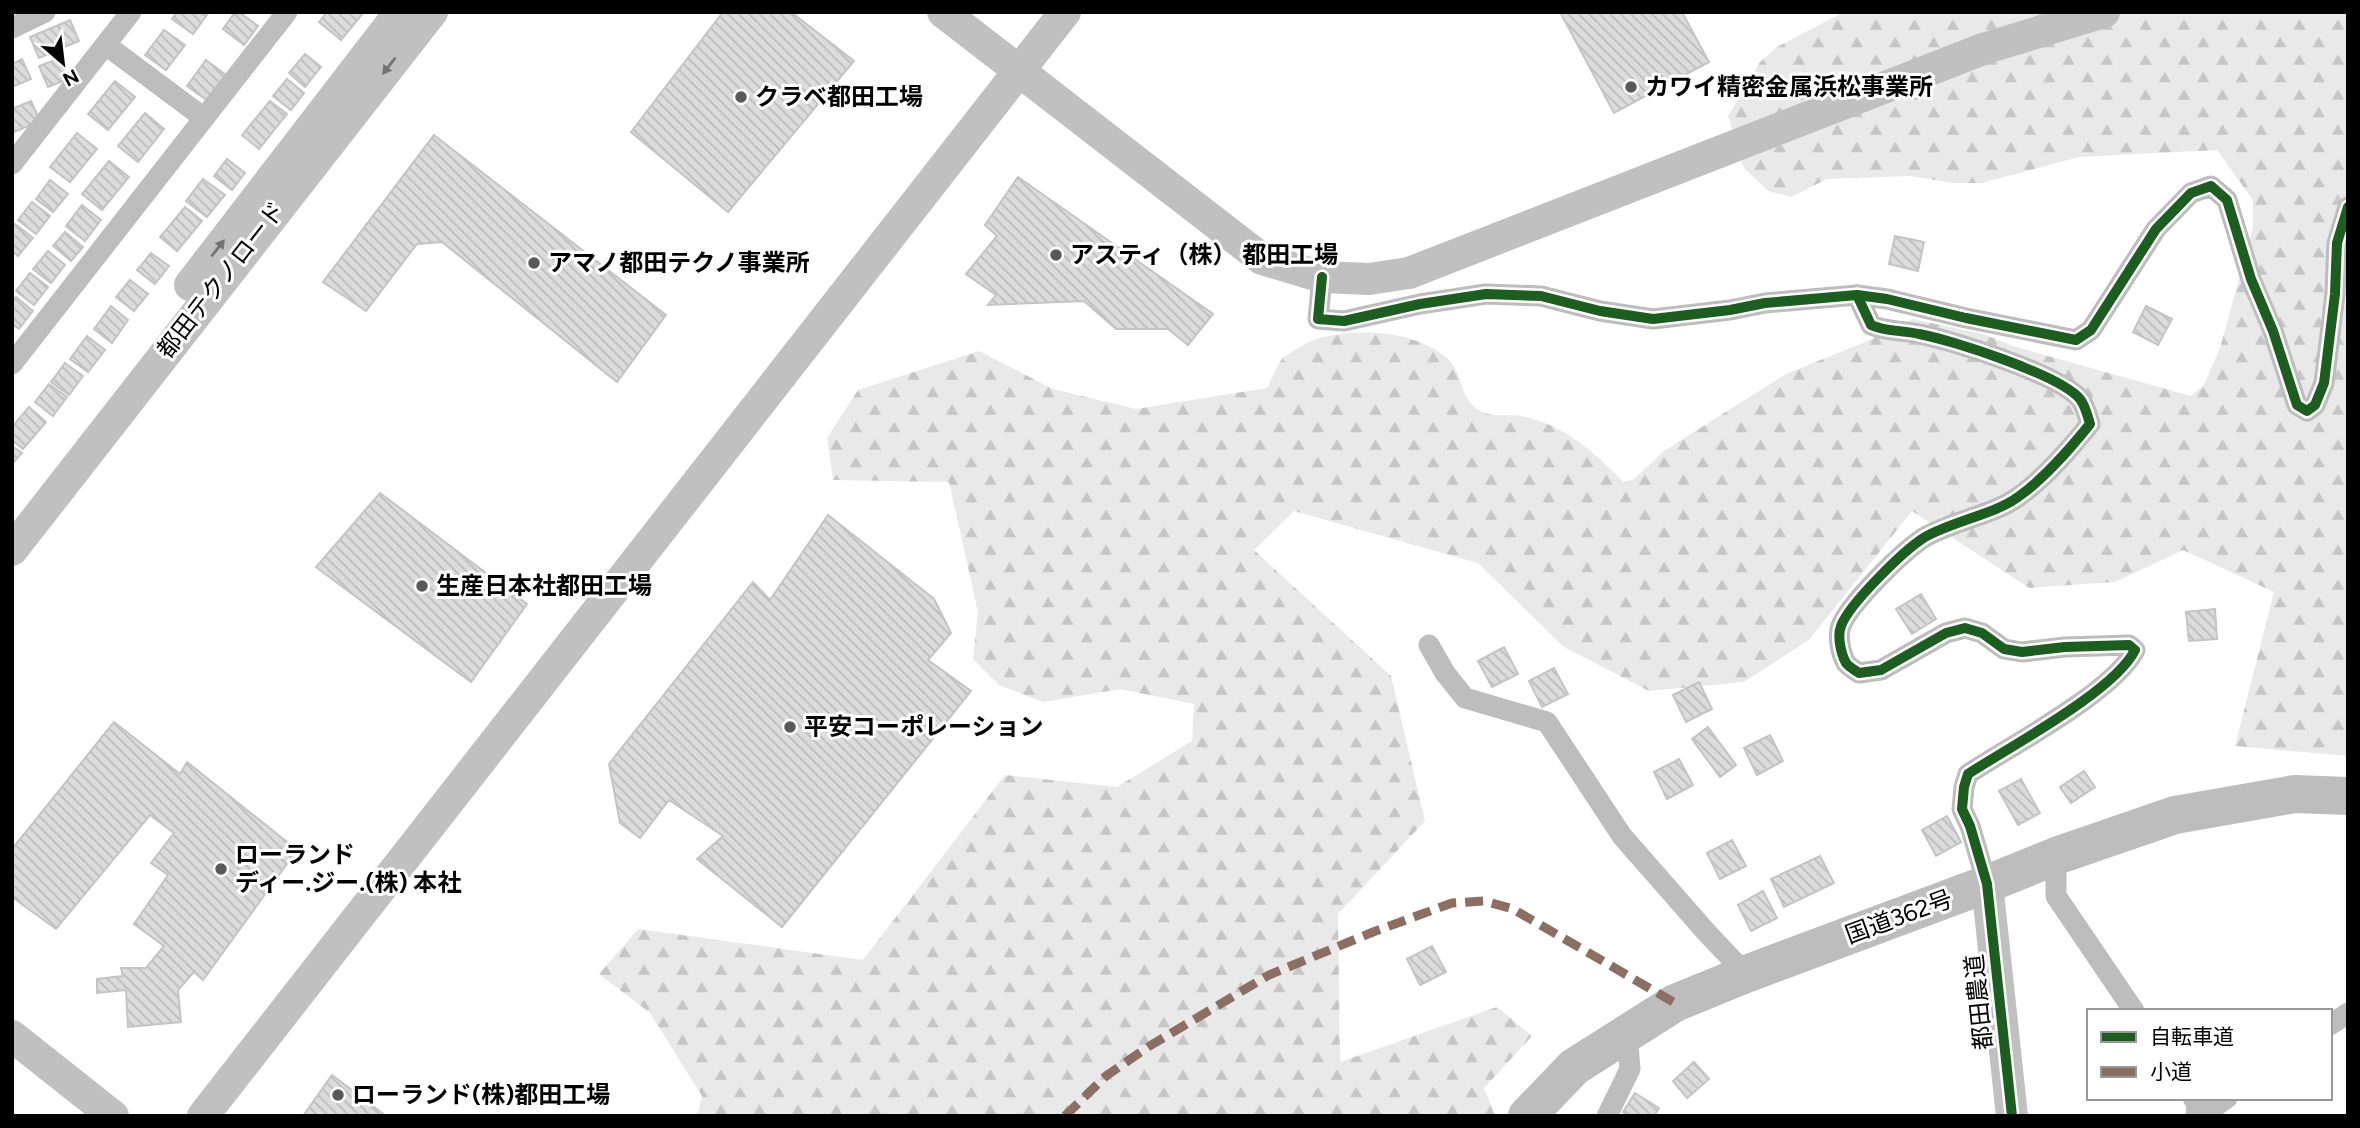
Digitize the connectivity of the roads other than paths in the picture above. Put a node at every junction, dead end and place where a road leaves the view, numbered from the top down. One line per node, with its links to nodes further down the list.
1 (44, 12): 9 (street)
2 (131, 12): 10 (street)
3 (287, 12): 12 (street)
4 (400, 12): 18 (street, 都田テクノロード, one-way to 4)
5 (432, 12): 19 (street, 都田テクノロード, one-way to 19)
6 (943, 12): 11 (street)
7 (1065, 12): 11 (street)
8 (2104, 12): 15 (street)
9 (12, 28)
10 (106, 45): 12 (street); 13 (street)
11 (1018, 71): 15 (street); 32 (street)
12 (204, 118): 17 (street)
13 (12, 164)
14 (2348, 207): 16 (street)
15 (1322, 277): 16 (street)
16 (1857, 295): 23 (street)
17 (12, 364)
18 (12, 516)
19 (12, 550)
20 (1429, 645): 24 (street)
21 (2348, 796): 22 (highway, 国道362号)
22 (2056, 856): 23 (highway, 国道362号); 25 (street)
23 (1987, 884): 24 (highway, 国道362号); 35 (street, 都田農道)
24 (1746, 974): 28 (highway, 国道362号)
25 (2133, 1009)
26 (2348, 1013): 27 (street)
27 (2332, 1024)
28 (1627, 1033): 33 (highway, 国道362号); 34 (street)
29 (12, 1036): 31 (street)
30 (2224, 1100): 36 (street)
31 (113, 1116)
32 (203, 1116)
33 (1527, 1116)
34 (1607, 1116)
35 (2012, 1116)
36 (2202, 1116)

